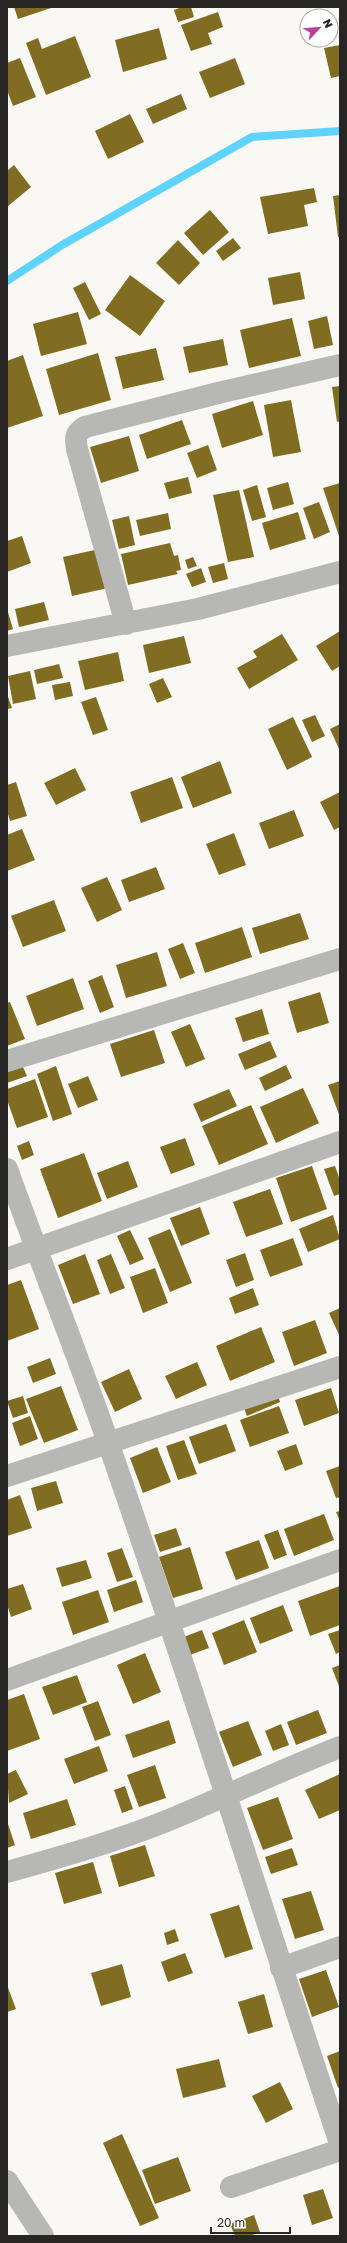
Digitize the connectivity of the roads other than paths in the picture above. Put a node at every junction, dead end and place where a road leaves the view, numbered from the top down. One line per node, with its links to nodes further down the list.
1 (340, 365): 3 (street)
2 (340, 572): 3 (street)
3 (126, 624): 4 (street)
4 (7, 646)
5 (340, 959): 6 (street)
6 (7, 1061)
7 (340, 1142): 9 (street)
8 (7, 1169): 9 (street)
9 (36, 1248): 10 (street); 12 (street)
10 (7, 1259)
11 (340, 1367): 12 (street)
12 (108, 1443): 13 (street); 15 (street)
13 (7, 1476)
14 (340, 1560): 15 (street)
15 (169, 1621): 16 (street); 18 (street)
16 (7, 1680)
17 (340, 1747): 18 (street)
18 (227, 1794): 19 (street); 21 (street)
19 (7, 1872)
20 (340, 1947): 21 (street)
21 (281, 1968): 22 (street)
22 (340, 2143)
23 (340, 2150): 25 (street)
24 (7, 2181): 26 (street)
25 (231, 2187)
26 (43, 2236)

